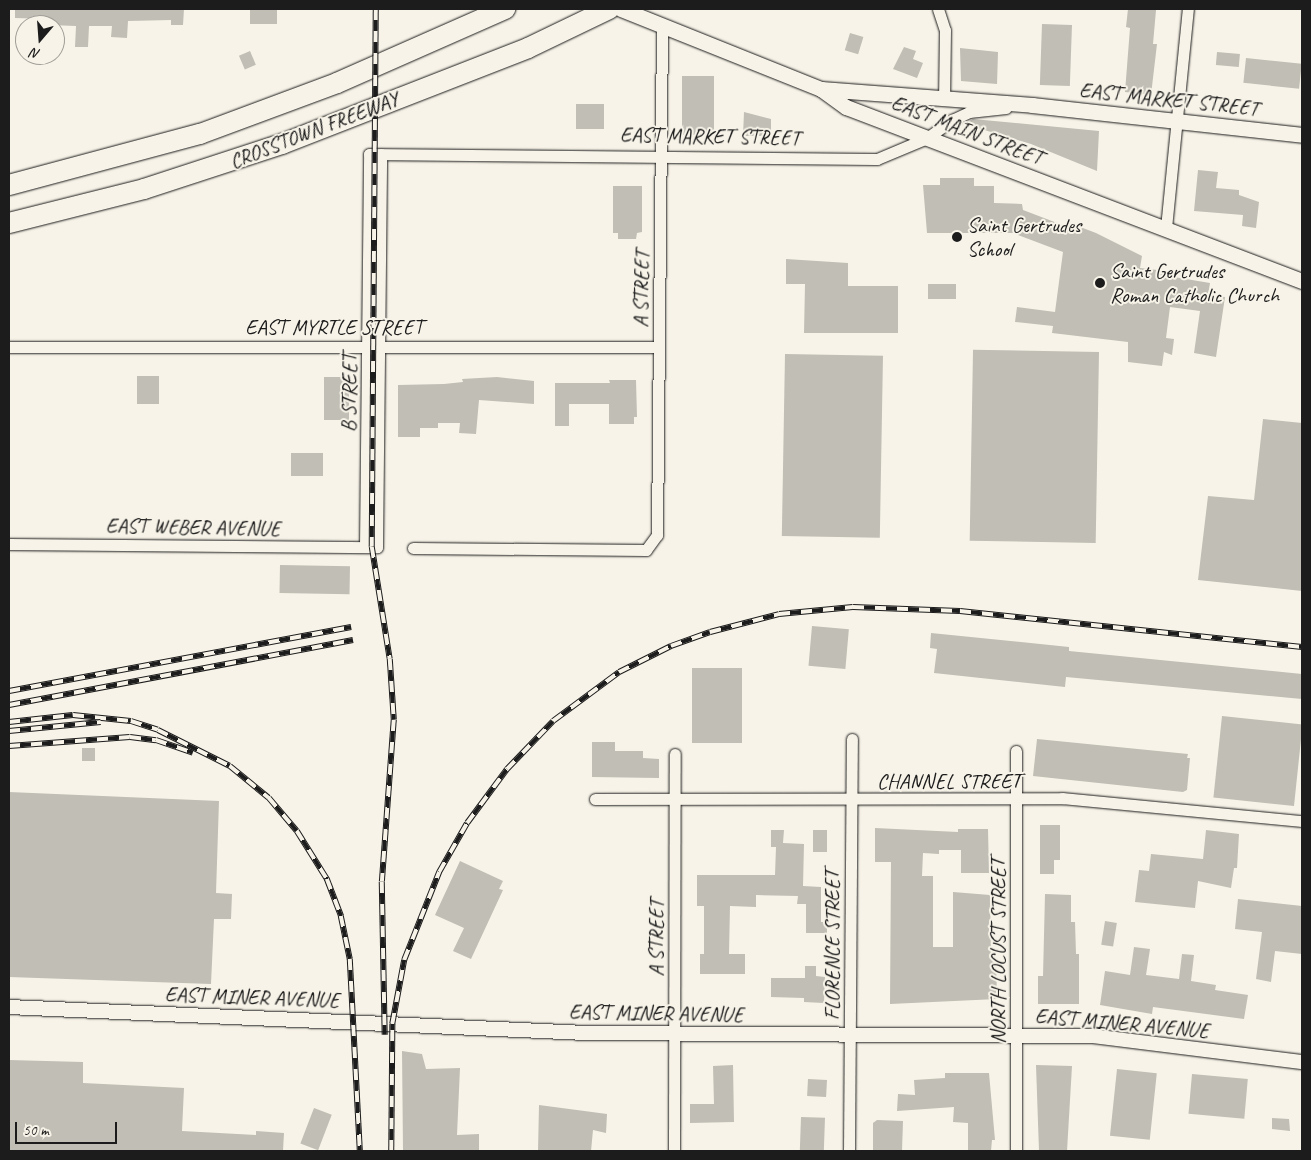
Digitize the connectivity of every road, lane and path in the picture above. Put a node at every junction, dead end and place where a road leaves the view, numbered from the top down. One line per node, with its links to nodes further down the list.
1 (505, 9): 15 (highway, CROSSTOWN FREEWAY)
2 (608, 9): 16 (highway, CROSSTOWN FREEWAY)
3 (621, 9): 6 (main road, EAST MAIN STREET)
4 (938, 9): 8 (street)
5 (1188, 9): 10 (street)
6 (664, 27): 7 (main road, EAST MAIN STREET); 14 (street, A STREET)
7 (821, 89): 8 (main road, EAST MARKET STREET); 12 (main road, EAST MAIN STREET)
8 (944, 98): 9 (main road, EAST MARKET STREET)
9 (1032, 105): 10 (main road, EAST MARKET STREET); 12 (street, EAST MARKET STREET)
10 (1178, 123): 11 (main road, EAST MARKET STREET); 17 (street)
11 (1302, 135)
12 (927, 138): 14 (street, EAST MARKET STREET); 17 (main road, EAST MAIN STREET)
13 (375, 154): 14 (street, EAST MARKET STREET); 19 (street, B STREET)
14 (661, 156): 21 (street, A STREET)
15 (9, 184)
16 (9, 223)
17 (1166, 228): 18 (main road, EAST MAIN STREET)
18 (1302, 281)
19 (373, 345): 20 (street, EAST MYRTLE STREET); 21 (street, EAST MYRTLE STREET); 23 (street, B STREET); 23 (street, EAST WEBER AVENUE)
20 (9, 347)
21 (659, 348): 24 (street, A STREET)
22 (9, 544): 23 (street, EAST WEBER AVENUE)
23 (365, 547)
24 (413, 548)
25 (852, 739): 30 (street, FLORENCE STREET)
26 (1016, 751): 31 (street, NORTH LOCUST STREET)
27 (675, 754): 29 (street, A STREET)
28 (595, 799): 29 (street, CHANNEL STREET)
29 (676, 799): 30 (street, CHANNEL STREET); 34 (street, A STREET)
30 (851, 800): 31 (street, CHANNEL STREET); 36 (street, FLORENCE STREET)
31 (1016, 800): 32 (street, CHANNEL STREET); 35 (street, NORTH LOCUST STREET)
32 (1302, 821)
33 (9, 1007): 34 (street, EAST MINER AVENUE)
34 (674, 1034): 36 (street, EAST MINER AVENUE); 38 (street, A STREET)
35 (1017, 1034): 36 (street, EAST MINER AVENUE); 37 (street, EAST MINER AVENUE); 40 (street, NORTH LOCUST STREET)
36 (850, 1035): 39 (street, FLORENCE STREET)
37 (1302, 1062)
38 (674, 1151)
39 (849, 1151)
40 (1016, 1151)

